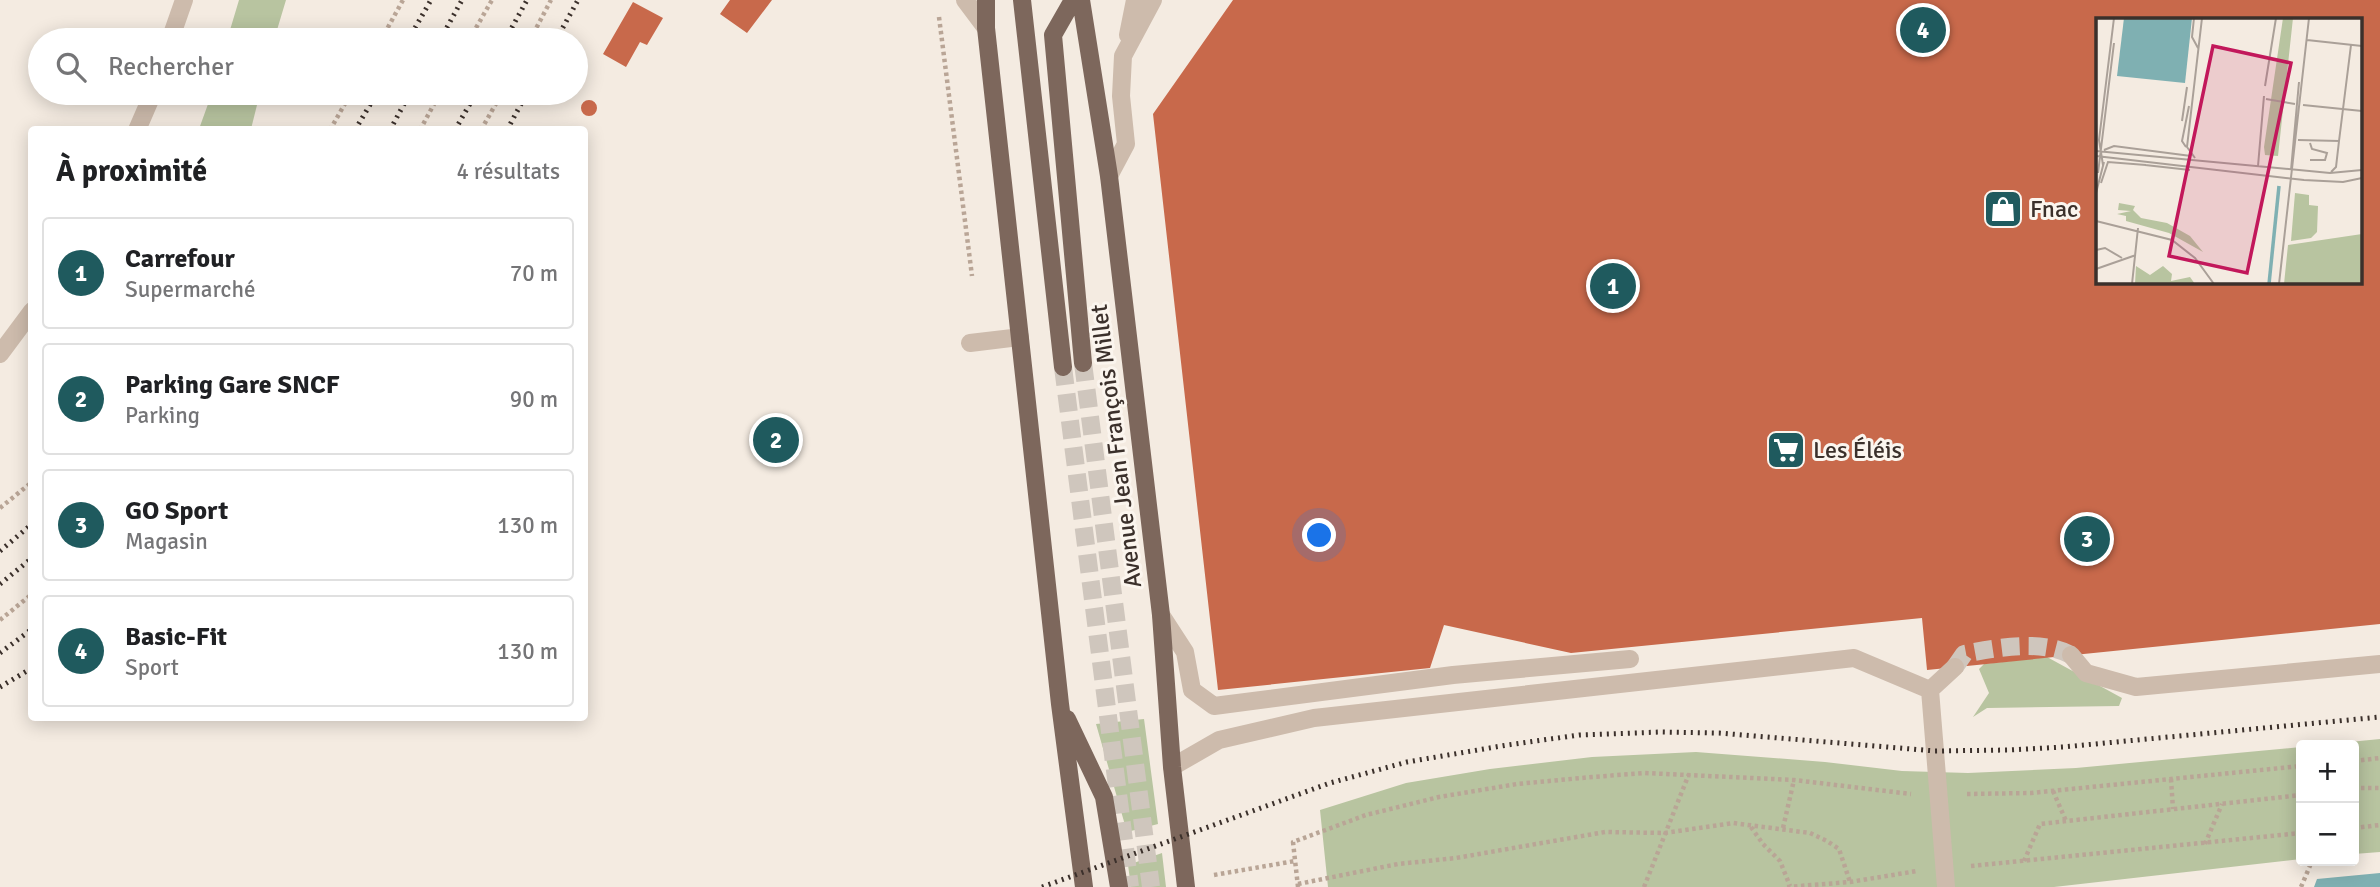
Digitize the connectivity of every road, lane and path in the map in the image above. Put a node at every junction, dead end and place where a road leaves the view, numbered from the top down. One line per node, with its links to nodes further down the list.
1 (184, 0): 13 (street)
2 (403, 0): 14 (path)
3 (492, 0): 15 (path)
4 (551, 0): 16 (path)
5 (965, 0): 17 (street)
6 (986, 0): 17 (main road)
7 (1022, 0): 34 (main road)
8 (1073, 0): 33 (main road)
9 (1081, 0): 27 (main road, Avenue Jean François Millet)
10 (1135, 0): 18 (street)
11 (1153, 0): 18 (street)
12 (939, 14): 28 (path)
13 (174, 28)
14 (388, 28)
15 (476, 28)
16 (536, 28)
17 (986, 28): 30 (main road)
18 (1123, 56): 27 (street)
19 (148, 105): 23 (street)
20 (344, 105): 24 (path)
21 (434, 105): 25 (path)
22 (495, 105): 26 (path)
23 (139, 126)
24 (332, 126)
25 (422, 126)
26 (483, 126)
27 (1109, 176): 38 (main road, Avenue Jean François Millet)
28 (972, 276)
29 (28, 316): 32 (street)
30 (1020, 337): 31 (street); 45 (main road)
31 (970, 343)
32 (0, 354)
33 (1083, 363)
34 (1063, 367)
35 (28, 485): 36 (path)
36 (0, 508)
37 (28, 597): 39 (path)
38 (1161, 615): 41 (street); 48 (main road, Avenue Jean François Millet)
39 (0, 620)
40 (2071, 655): 42 (street)
41 (1630, 659)
42 (2380, 664)
43 (1955, 667): 44 (street)
44 (1930, 690): 48 (street); 82 (street)
45 (1060, 704): 77 (main road); 78 (main road)
46 (2380, 758): 47 (path)
47 (2359, 760)
48 (1172, 766): 79 (main road, Avenue Jean François Millet)
49 (2296, 766): 51 (path)
50 (1689, 774): 52 (path); 66 (path); 69 (path)
51 (2171, 779): 55 (path); 60 (path)
52 (1794, 780): 56 (path); 65 (path)
53 (2359, 788): 54 (path)
54 (2380, 788)
55 (2053, 791): 57 (path); 61 (path)
56 (1916, 794)
57 (1959, 794)
58 (2296, 796): 59 (path)
59 (2222, 804): 60 (path); 68 (path)
60 (2173, 809): 61 (path)
61 (2066, 821): 70 (path)
62 (2380, 825): 64 (path)
63 (1751, 827): 65 (path); 66 (path); 81 (path)
64 (2359, 827)
65 (1783, 828): 75 (path)
66 (1665, 833): 76 (path); 80 (path)
67 (2296, 834): 68 (path)
68 (2206, 844): 70 (path)
69 (1295, 861): 74 (path); 76 (path)
70 (2024, 861): 71 (path)
71 (1964, 866)
72 (2310, 866): 83 (path)
73 (1925, 870): 75 (path)
74 (1214, 875)
75 (1850, 882): 81 (path)
76 (1298, 886)
77 (1084, 887)
78 (1119, 887)
79 (1186, 887)
80 (1644, 887)
81 (1788, 887)
82 (1945, 887)
83 (2301, 887)

